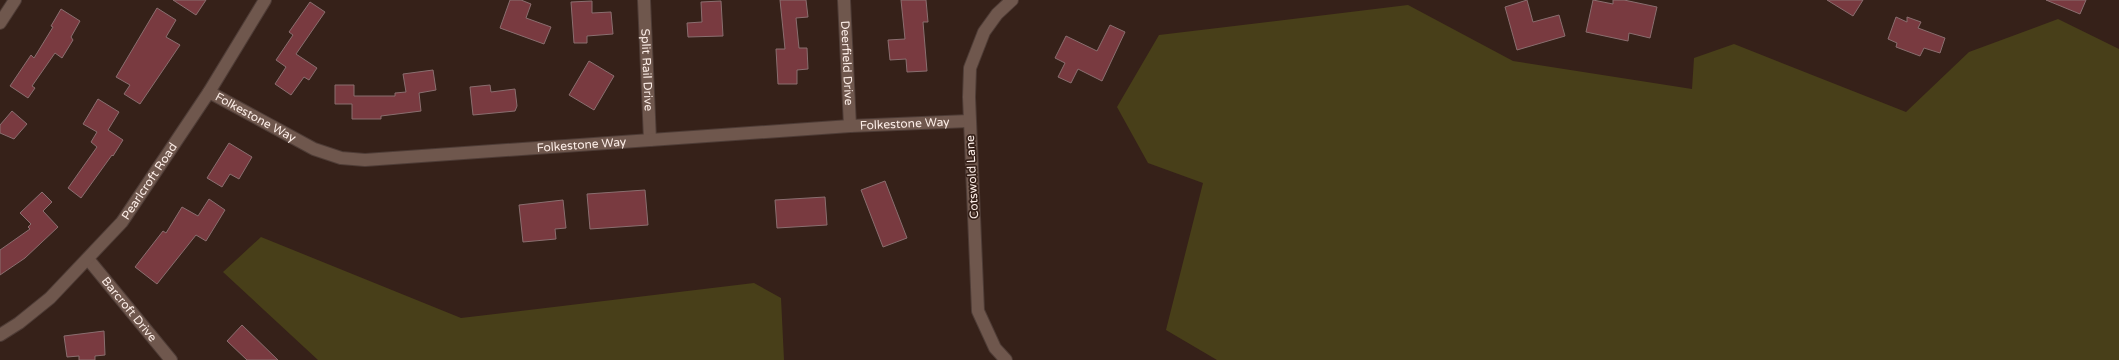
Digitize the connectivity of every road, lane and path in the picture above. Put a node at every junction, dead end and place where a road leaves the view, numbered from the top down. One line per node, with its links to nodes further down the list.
1 (16, 0): 6 (street)
2 (265, 0): 7 (street, Pearlcroft Road)
3 (644, 0): 10 (street, Split Rail Drive)
4 (844, 0): 9 (street, Deerfield Drive)
5 (1012, 0): 8 (street, Cotswold Lane)
6 (0, 23)
7 (209, 92): 10 (street, Folkestone Way); 11 (street, Pearlcroft Road)
8 (969, 121): 9 (street, Folkestone Way); 14 (street, Cotswold Lane)
9 (850, 126): 10 (street, Folkestone Way)
10 (650, 140)
11 (88, 259): 12 (street, Pearlcroft Road); 13 (street, Barcroft Drive)
12 (0, 335)
13 (171, 360)
14 (1006, 360)

